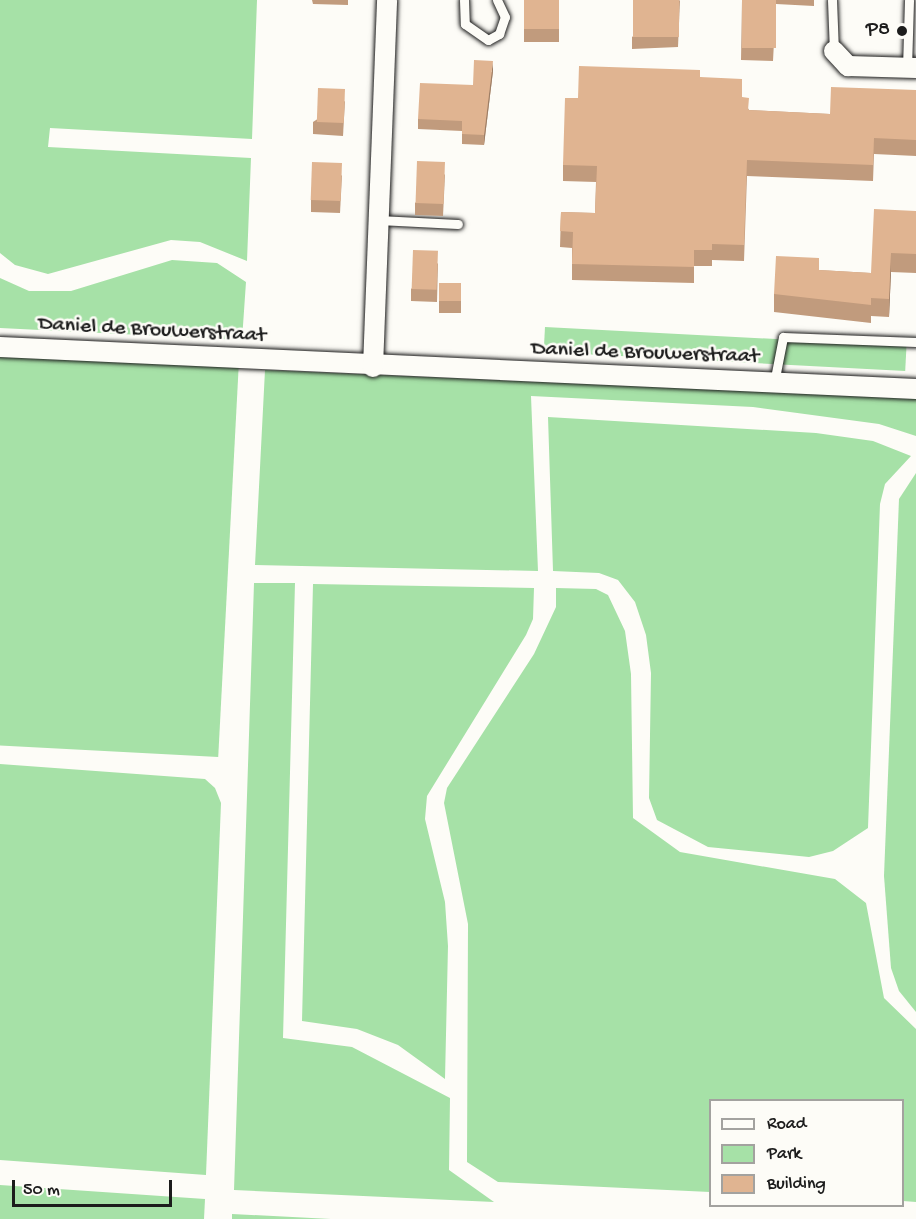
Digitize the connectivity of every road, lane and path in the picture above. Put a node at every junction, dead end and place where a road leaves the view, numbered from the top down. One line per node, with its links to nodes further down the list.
1 (387, 0): 8 (street)
2 (464, 0): 3 (lane)
3 (497, 0)
4 (832, 0): 6 (lane)
5 (909, 0): 7 (lane)
6 (834, 51): 7 (street)
7 (911, 68)
8 (378, 220): 9 (lane); 12 (street)
9 (458, 224)
10 (916, 342): 13 (lane)
11 (0, 346): 12 (street, Daniel de Brouwerstraat)
12 (373, 367): 13 (street, Daniel de Brouwerstraat)
13 (774, 383): 14 (street, Daniel de Brouwerstraat)
14 (916, 389)

